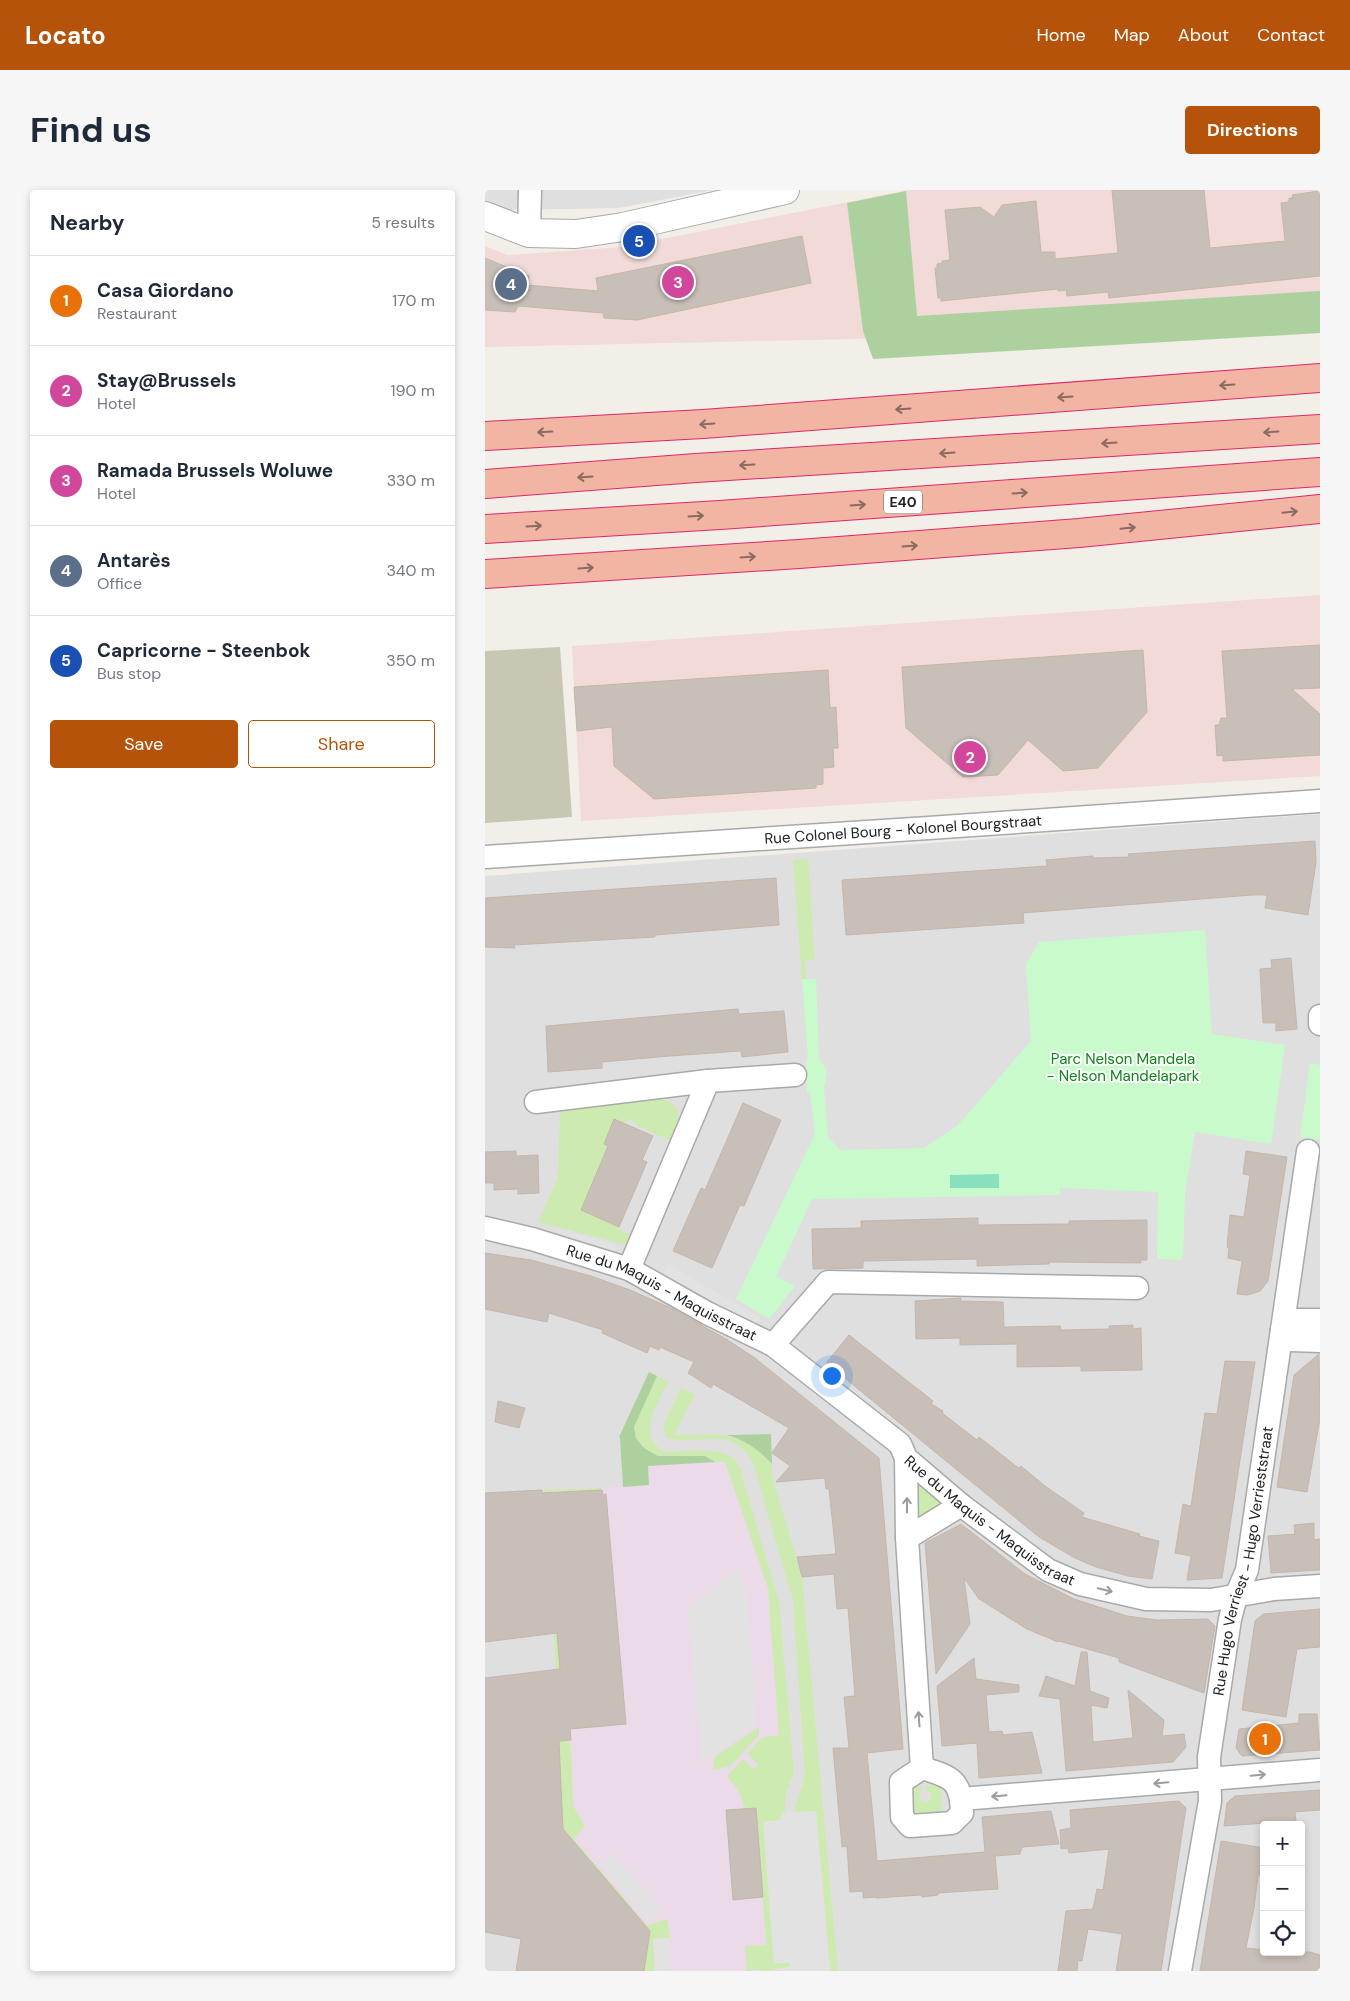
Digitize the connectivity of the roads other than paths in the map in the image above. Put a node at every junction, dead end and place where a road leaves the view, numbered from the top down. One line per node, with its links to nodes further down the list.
1 (530, 190): 4 (street)
2 (785, 190): 4 (street)
3 (485, 216): 4 (street)
4 (529, 233)
5 (1317, 379): 7 (highway, one-way to 7)
6 (1320, 429): 9 (highway, one-way to 9)
7 (485, 436)
8 (1320, 472): 11 (highway, E40, one-way to 8)
9 (485, 484)
10 (1320, 509): 12 (highway, one-way to 10)
11 (485, 529)
12 (485, 574)
13 (1320, 801): 14 (street, Rue Colonel Bourg - Kolonel Bourgstraat)
14 (485, 857)
15 (1320, 1016): 16 (street)
16 (1320, 1024)
17 (795, 1075): 18 (street)
18 (708, 1081): 19 (street); 22 (street)
19 (536, 1102)
20 (1308, 1151): 25 (street, Rue Hugo Verriest - Hugo Verrieststraat)
21 (485, 1228): 22 (street, Rue du Maquis - Maquisstraat)
22 (629, 1269): 27 (street, Rue du Maquis - Maquisstraat)
23 (1137, 1288): 27 (street)
24 (1320, 1320): 25 (street)
25 (1283, 1330): 26 (street); 32 (street, Rue Hugo Verriest - Hugo Verrieststraat)
26 (1320, 1341)
27 (773, 1345): 28 (street, Rue du Maquis - Maquisstraat)
28 (906, 1458): 29 (street, Rue du Maquis - Maquisstraat); 30 (street, one-way to 28)
29 (961, 1505): 30 (street); 32 (street, Rue du Maquis - Maquisstraat, one-way to 32)
30 (907, 1538): 33 (street, one-way to 30)
31 (1320, 1586): 32 (street, Rue du Maquis - Maquisstraat)
32 (1236, 1596): 35 (street, Rue Hugo Verriest - Hugo Verrieststraat)
33 (922, 1768): 36 (street); 36 (street)
34 (1320, 1770): 35 (street, one-way to 34)
35 (1209, 1779): 36 (street, one-way to 36); 37 (street, Rue Hugo Verriest - Hugo Verrieststraat)
36 (961, 1799)
37 (1181, 1971)

